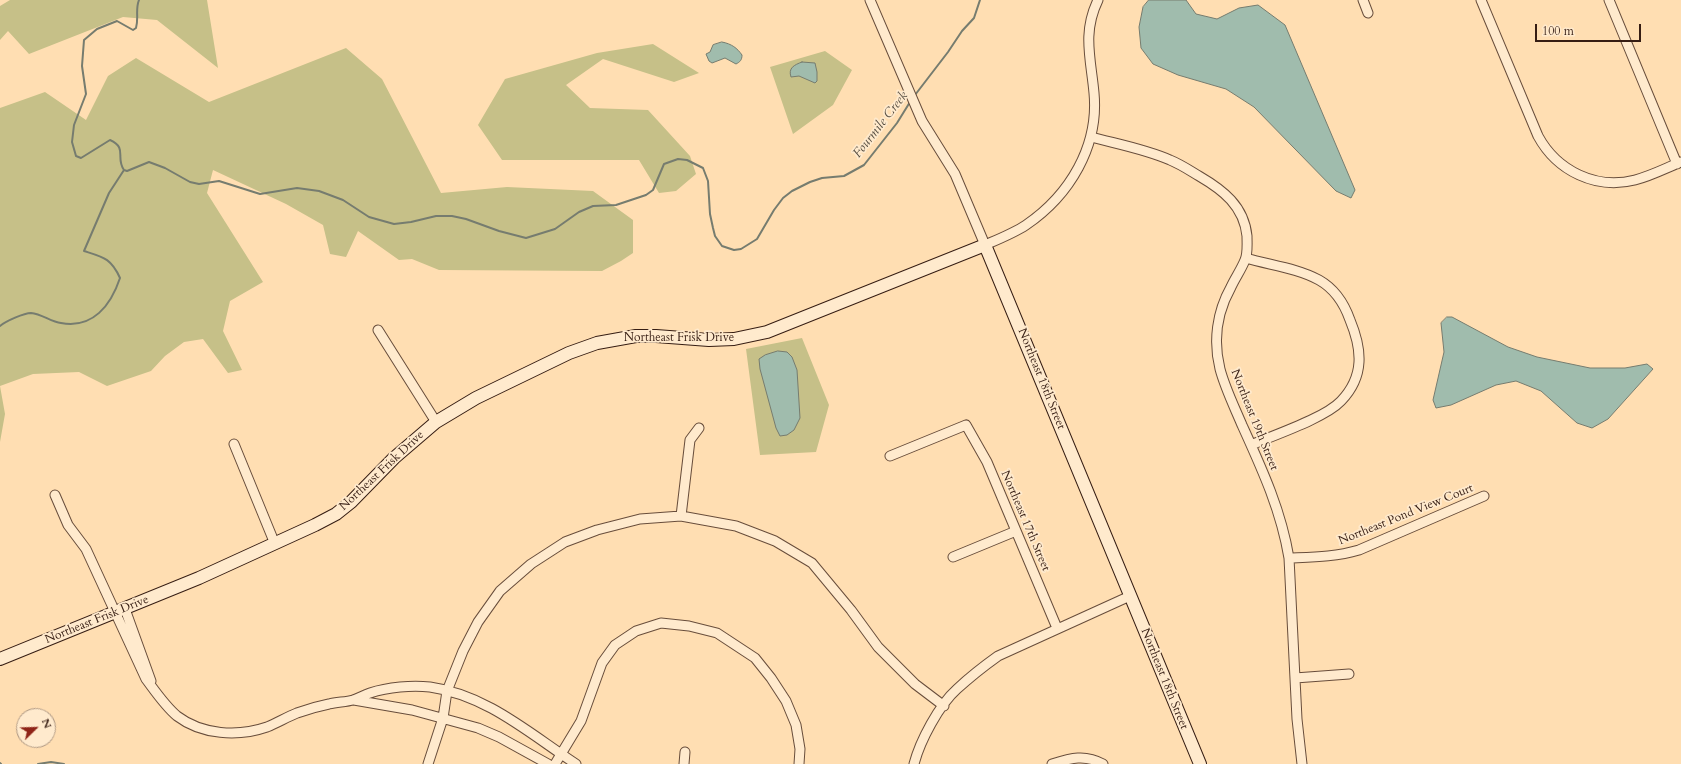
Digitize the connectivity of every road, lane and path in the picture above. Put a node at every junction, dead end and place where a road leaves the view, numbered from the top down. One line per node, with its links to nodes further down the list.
1 (870, 0): 9 (street, Northeast 18th Street)
2 (1098, 0): 7 (street, Northeast Frisk Drive)
3 (1363, 0): 6 (street)
4 (1481, 0): 8 (street)
5 (1609, 0): 8 (street)
6 (1368, 13)
7 (1091, 137): 9 (street, Northeast Frisk Drive); 10 (street, Northeast 19th Street)
8 (1679, 163)
9 (986, 245): 12 (street, Northeast Frisk Drive); 24 (street, Northeast 18th Street)
10 (1246, 258): 15 (street, Northeast 19th Street); 15 (street)
11 (378, 330): 12 (street)
12 (436, 422): 21 (street, Northeast Frisk Drive)
13 (699, 428): 19 (street)
14 (234, 444): 21 (street)
15 (1251, 445): 23 (street, Northeast 19th Street)
16 (890, 456): 20 (street, Northeast 17th Street)
17 (55, 495): 25 (street)
18 (1484, 496): 23 (street, Northeast Pond View Court)
19 (681, 516): 30 (street); 32 (street)
20 (1016, 531): 22 (street); 26 (street, Northeast 17th Street)
21 (275, 544): 25 (street, Northeast Frisk Drive)
22 (953, 557)
23 (1289, 558): 29 (street, Northeast 19th Street)
24 (1130, 596): 26 (street); 45 (street, Northeast 18th Street)
25 (120, 611): 27 (street, Northeast Frisk Drive); 31 (street)
26 (1057, 628): 32 (street)
27 (0, 659)
28 (1349, 674): 29 (street)
29 (1295, 678): 46 (street, Northeast 19th Street)
30 (447, 691): 31 (street); 33 (street); 35 (street)
31 (353, 700): 33 (street)
32 (944, 706): 42 (street)
33 (442, 718): 36 (street); 37 (street)
34 (685, 752): 40 (street)
35 (561, 754): 38 (street); 39 (street); 41 (street)
36 (428, 764)
37 (548, 764)
38 (555, 764)
39 (576, 764)
40 (684, 764)
41 (799, 764)
42 (914, 764)
43 (1052, 764): 44 (street)
44 (1103, 764)
45 (1200, 764)
46 (1302, 764)

